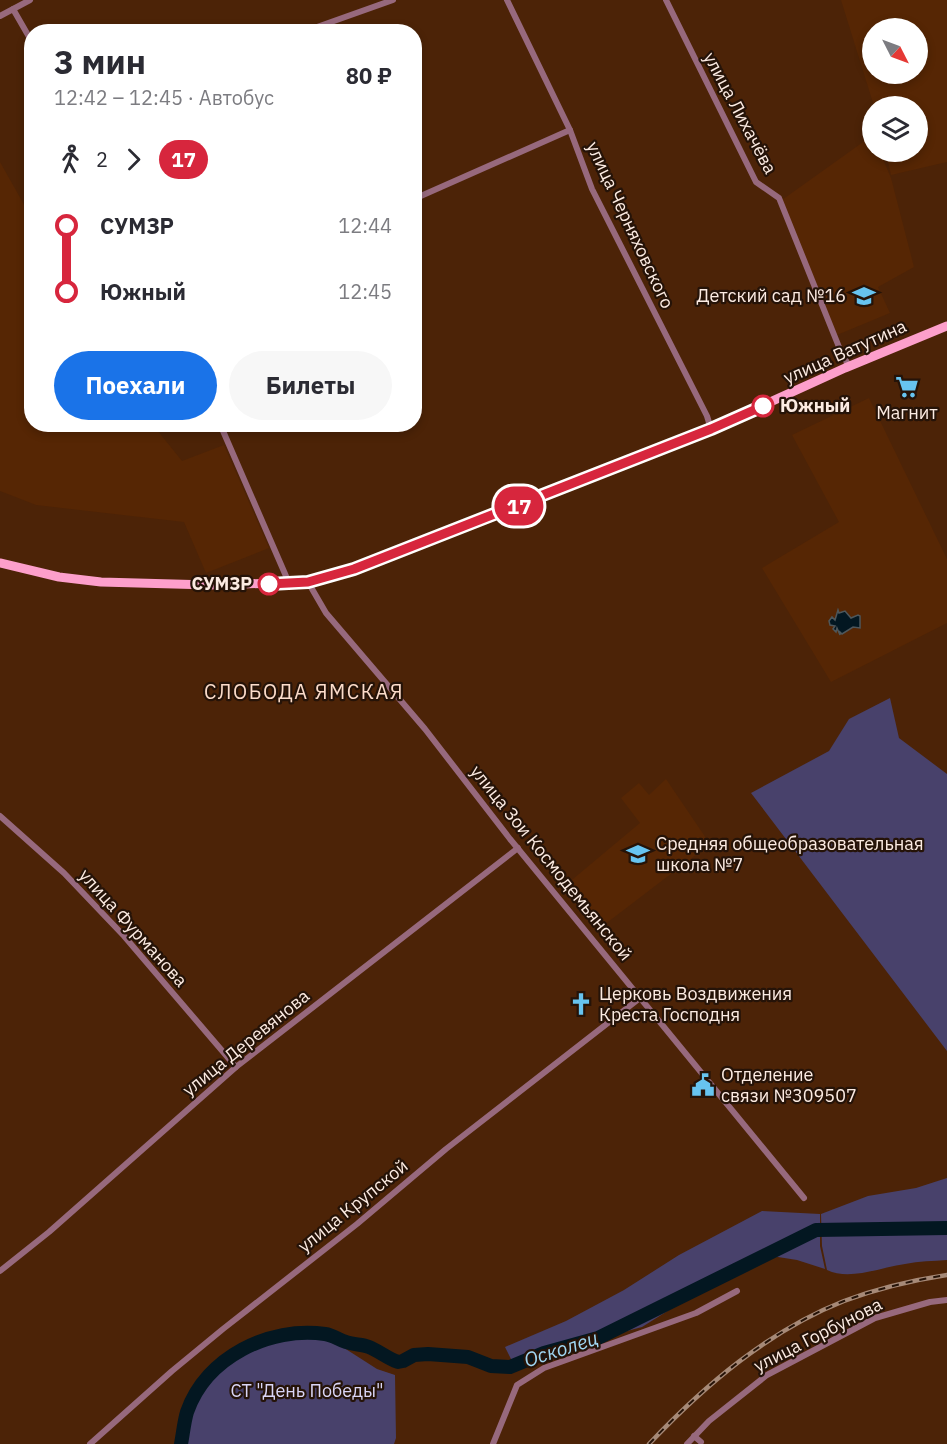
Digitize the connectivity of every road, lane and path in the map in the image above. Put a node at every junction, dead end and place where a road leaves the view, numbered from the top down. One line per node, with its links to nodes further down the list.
1 (30, 0): 5 (street)
2 (393, 0): 7 (street)
3 (507, 0): 9 (street, улица Черняховского)
4 (666, 0): 12 (street, улица Лихачёва)
5 (13, 9): 6 (street); 8 (street)
6 (0, 16)
7 (326, 24)
8 (24, 28)
9 (570, 130): 10 (street); 13 (street, улица Черняховского)
10 (422, 195)
11 (947, 326): 12 (main road, улица Ватутина)
12 (849, 366): 13 (main road, улица Ватутина)
13 (711, 429): 16 (main road, улица Ватутина)
14 (223, 432): 17 (street)
15 (0, 563): 17 (main road, улица Ватутина)
16 (308, 582): 17 (main road, улица Ватутина); 19 (street, улица Зои Космодемьянской)
17 (289, 583)
18 (0, 816): 21 (street, улица Фурманова)
19 (518, 848): 20 (street, улица Зои Космодемьянской); 21 (street, улица Деревянова)
20 (640, 998): 22 (street, улица Зои Космодемьянской); 28 (street, улица Крупской)
21 (236, 1067): 23 (street, улица Деревянова)
22 (804, 1198)
23 (0, 1271)
24 (737, 1291): 29 (street)
25 (947, 1300): 26 (street, улица Горбунова)
26 (694, 1436): 27 (street); 30 (street, улица Горбунова)
27 (701, 1442)
28 (90, 1444)
29 (493, 1444)
30 (687, 1444)

